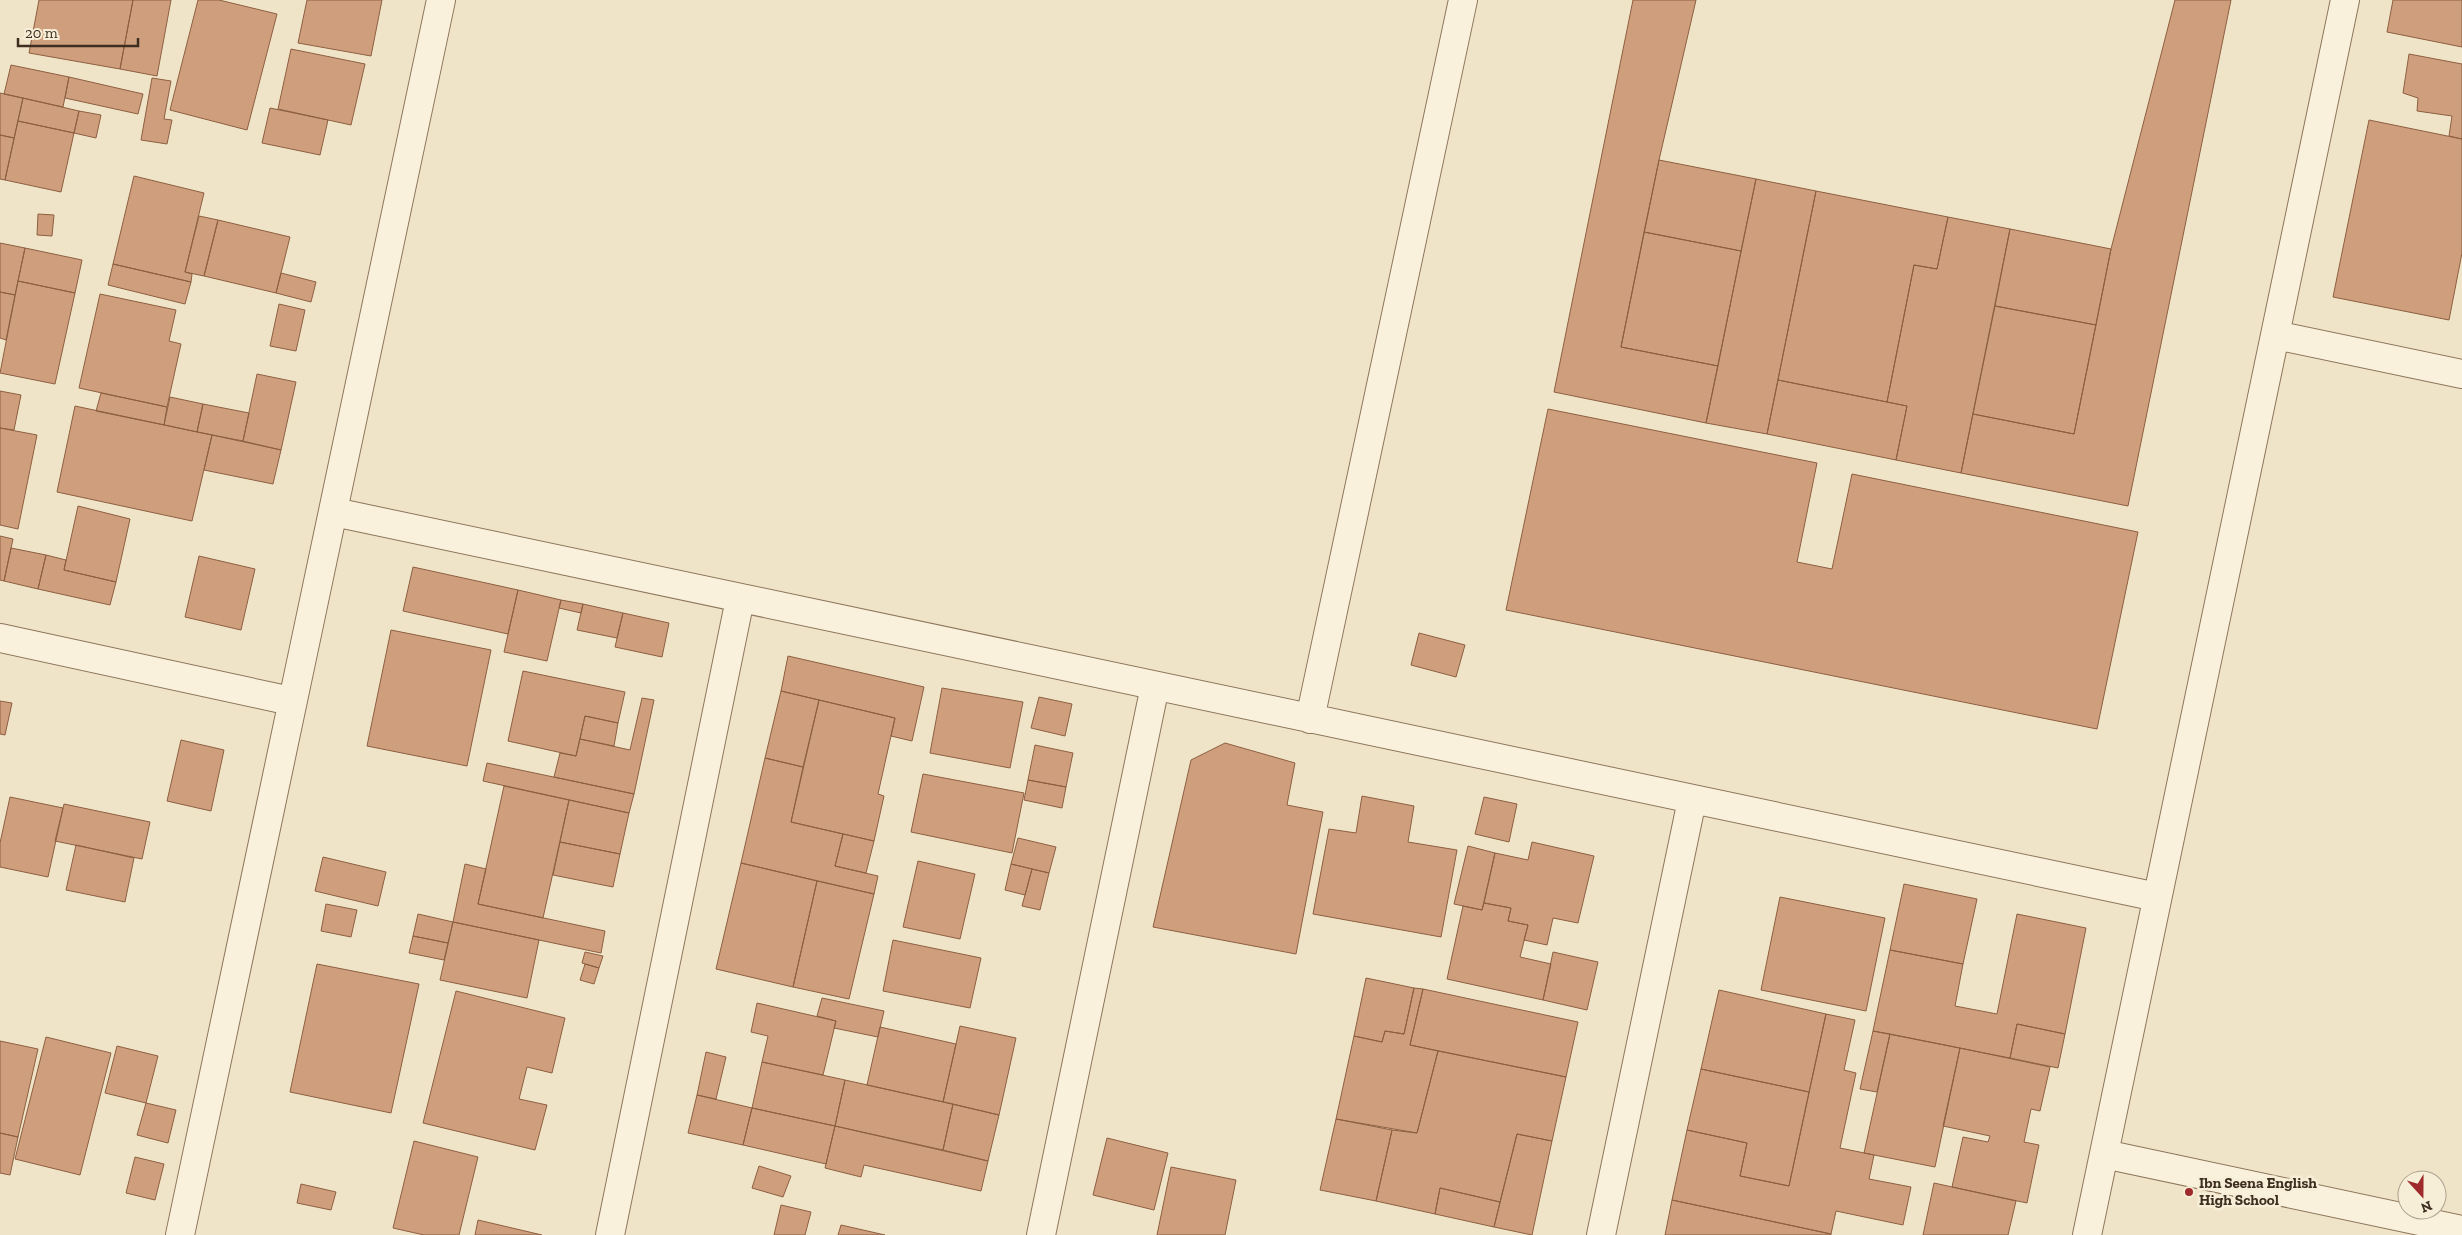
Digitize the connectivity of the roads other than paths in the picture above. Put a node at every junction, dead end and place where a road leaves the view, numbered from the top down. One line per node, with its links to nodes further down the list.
1 (441, 0): 6 (street)
2 (1463, 0): 11 (street)
3 (2345, 0): 4 (street)
4 (2275, 335): 5 (street); 13 (street)
5 (2462, 374)
6 (334, 512): 7 (street); 10 (street)
7 (740, 599): 9 (street); 17 (street)
8 (0, 638): 10 (street)
9 (1155, 686): 11 (street); 18 (street)
10 (291, 701): 16 (street)
11 (1310, 719): 12 (street)
12 (1692, 800): 13 (street); 19 (street)
13 (2157, 897): 14 (street)
14 (2104, 1154): 15 (street); 20 (street)
15 (2462, 1230)
16 (180, 1235)
17 (610, 1235)
18 (1041, 1235)
19 (1601, 1235)
20 (2087, 1235)

